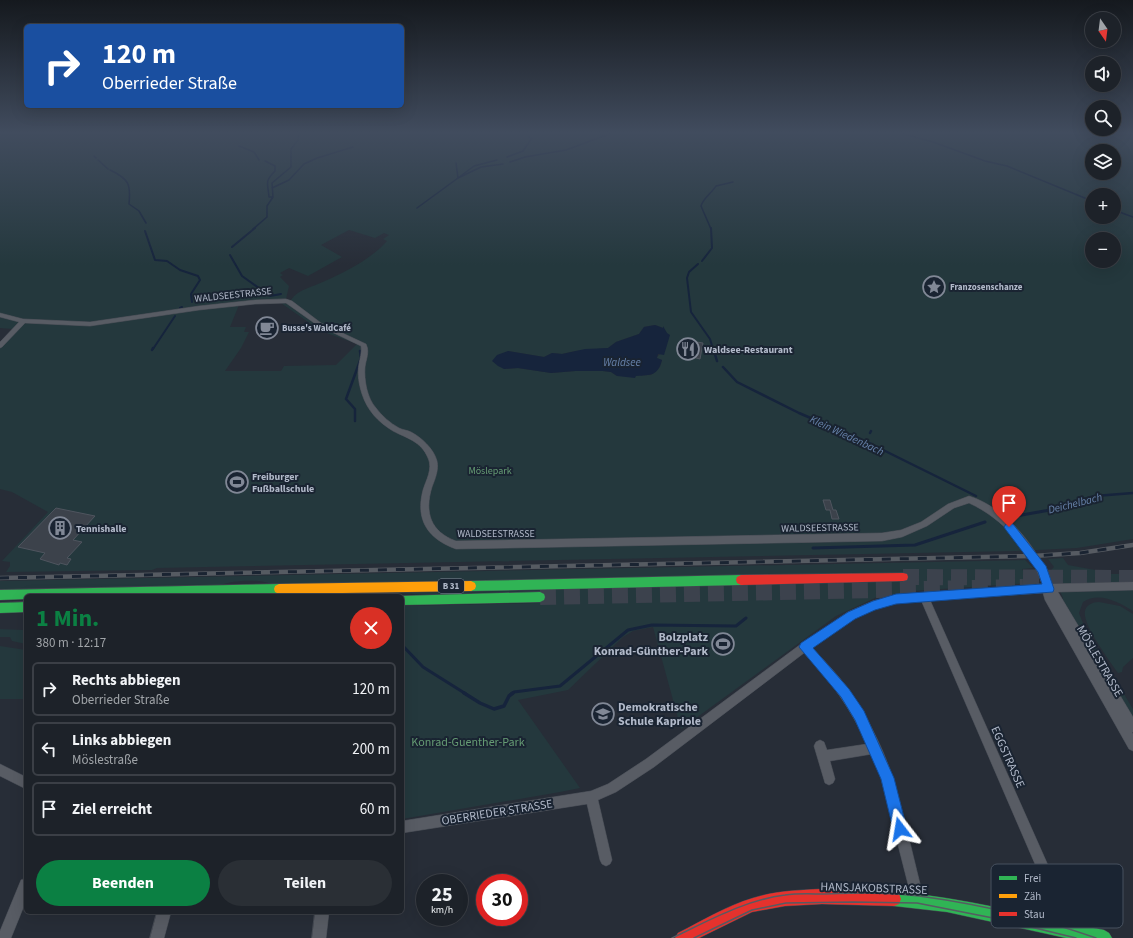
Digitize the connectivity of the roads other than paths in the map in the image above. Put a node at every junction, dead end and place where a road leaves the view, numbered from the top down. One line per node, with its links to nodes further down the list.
1 (0, 315): 2 (street)
2 (23, 321): 3 (street); 4 (street, WALDSEESTRASSE)
3 (0, 346)
4 (986, 507): 7 (street, MÖSLESTRASSE)
5 (903, 577): 8 (main road, B 31)
6 (1133, 586): 7 (street, OBERRIEDER STRASSE)
7 (1049, 589): 11 (street, OBERRIEDER STRASSE); 17 (street, MÖSLESTRASSE); 18 (street, MÖSLESTRASSE)
8 (95, 594)
9 (24, 595): 10 (main road, B 31)
10 (0, 596)
11 (924, 596): 16 (street, OBERRIEDER STRASSE); 26 (street, EGGSTRASSE)
12 (540, 597): 13 (main road, B 31)
13 (404, 600)
14 (0, 608): 15 (main road)
15 (24, 608)
16 (805, 647): 19 (street); 23 (street, OBERRIEDER STRASSE)
17 (1133, 727)
18 (1133, 744)
19 (875, 748): 21 (street); 28 (street)
20 (0, 770): 22 (street)
21 (829, 779)
22 (24, 782)
23 (591, 796): 24 (street, OBERRIEDER STRASSE); 25 (street)
24 (404, 827)
25 (606, 860)
26 (1041, 864)
27 (24, 890): 35 (street)
28 (918, 900): 29 (main road, HANSJAKOBSTRASSE); 38 (main road, HANSJAKOBSTRASSE)
29 (991, 913)
30 (163, 914): 36 (street)
31 (322, 914): 37 (street)
32 (1055, 928): 34 (main road, HANSJAKOBSTRASSE)
33 (1066, 928): 34 (street, EGGSTRASSE)
34 (1067, 931): 39 (main road, HANSJAKOBSTRASSE); 40 (main road, HANSJAKOBSTRASSE)
35 (4, 938)
36 (157, 938)
37 (319, 938)
38 (682, 938)
39 (1079, 938)
40 (1104, 938)

